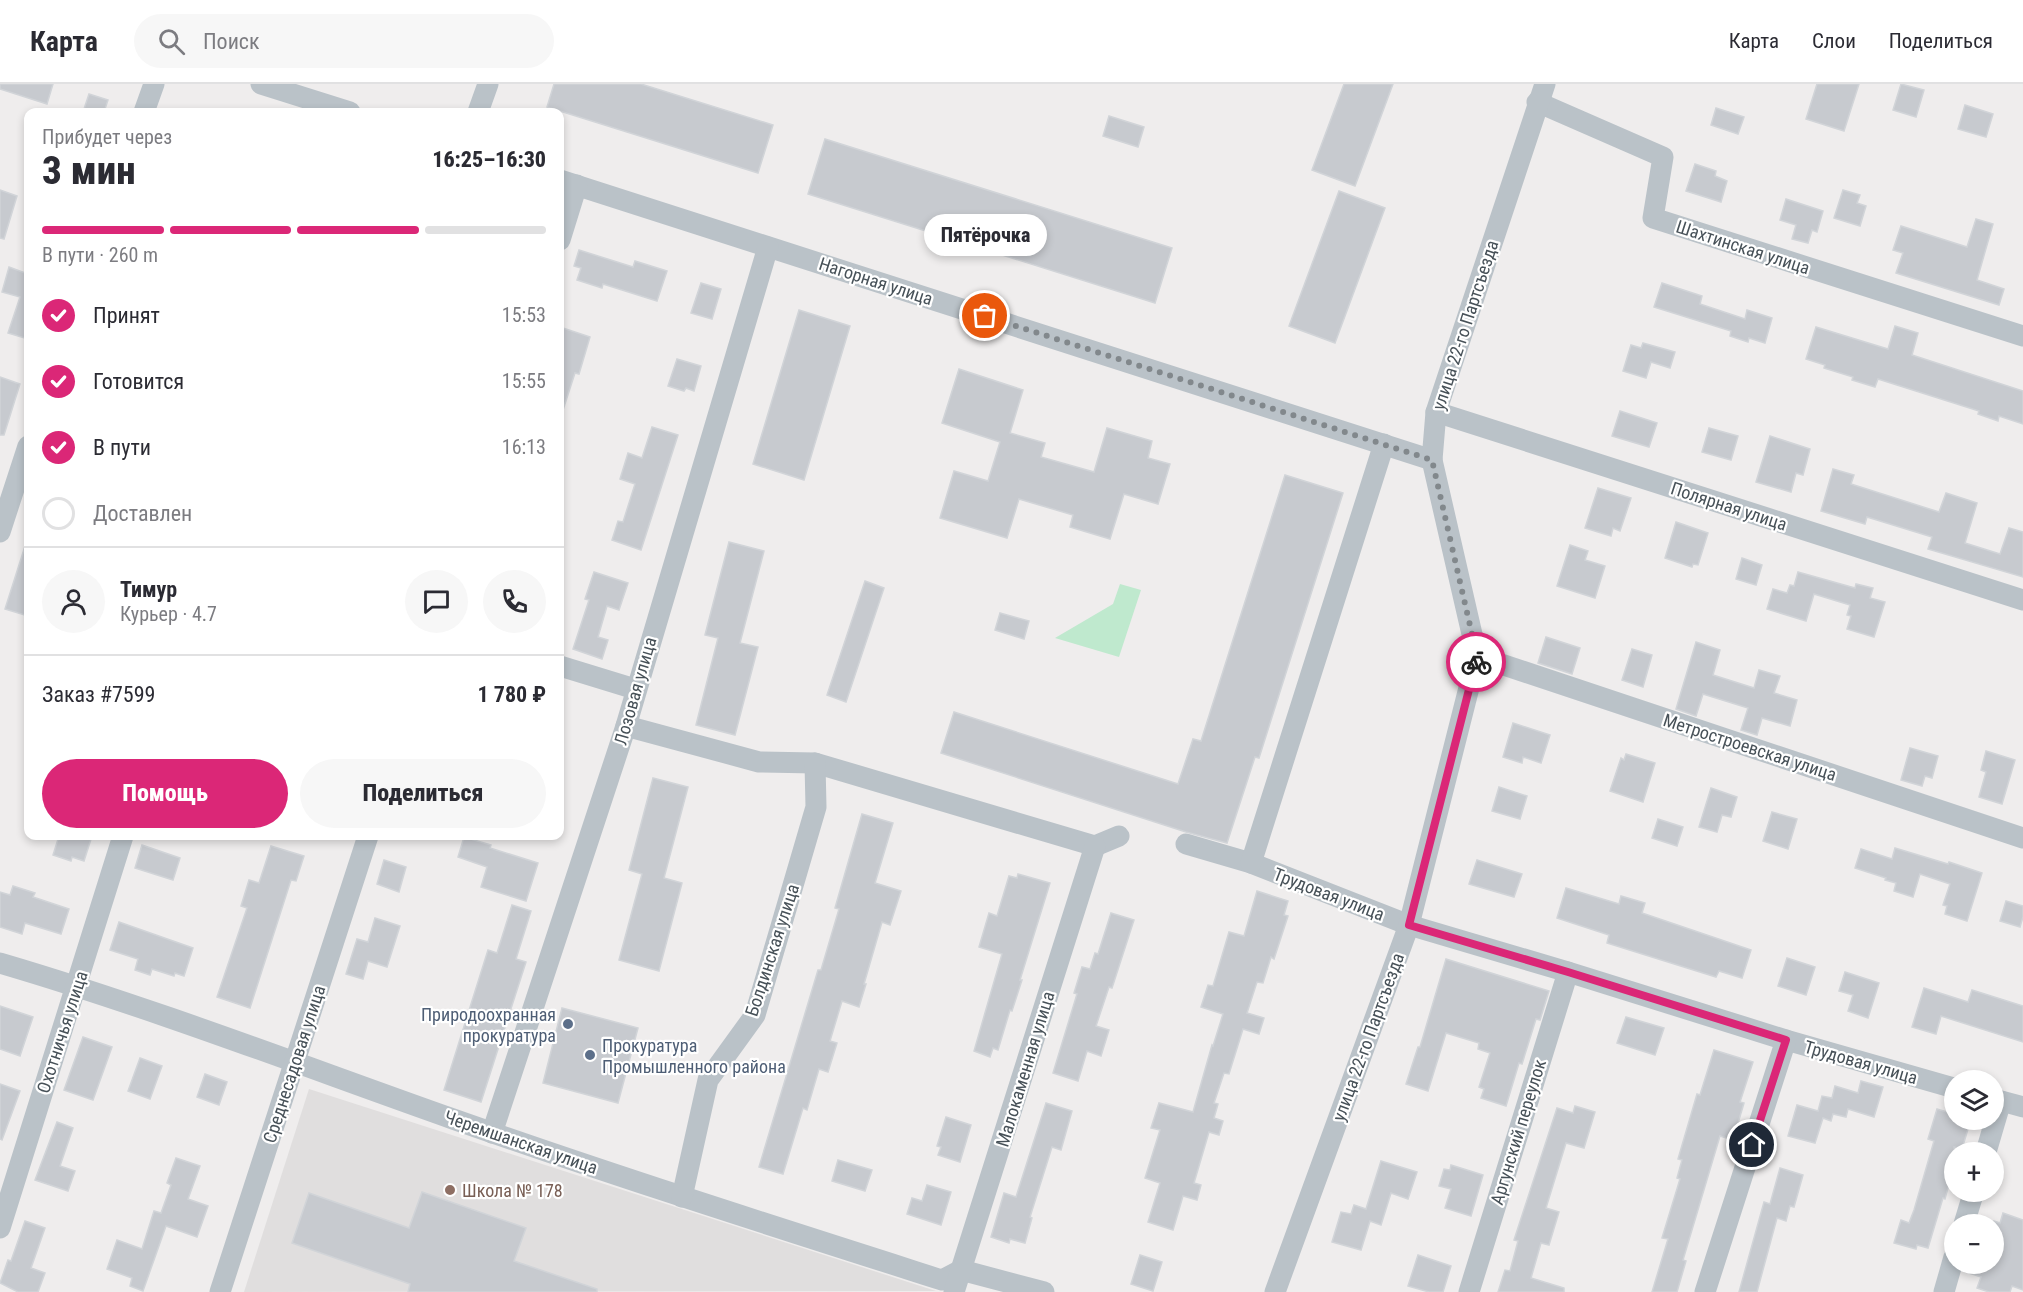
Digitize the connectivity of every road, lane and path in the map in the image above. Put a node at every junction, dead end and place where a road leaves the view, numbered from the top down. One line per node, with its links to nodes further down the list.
1 (154, 84): 5 (street)
2 (261, 84): 6 (street)
3 (488, 84): 7 (street)
4 (1541, 93): 11 (street, Шахтинская улица); 12 (street, улица 22-го Партсъезда)
5 (145, 108)
6 (337, 108)
7 (479, 108)
8 (568, 182): 9 (street); 10 (street, Нагорная улица)
9 (564, 211)
10 (768, 246): 13 (street, Нагорная улица); 21 (street, Лозовая улица)
11 (2023, 336)
12 (1436, 412): 15 (street, улица 22-го Партсъезда); 18 (street, Полярная улица)
13 (1384, 444): 15 (street, Нагорная улица); 30 (street)
14 (24, 459): 16 (street)
15 (1432, 460): 19 (street, улица 22-го Партсъезда)
16 (14, 493): 17 (street)
17 (0, 532)
18 (2023, 600)
19 (1477, 656): 25 (street, Метростроевская улица); 31 (street, улица 22-го Партсъезда)
20 (564, 667): 21 (street)
21 (635, 689): 22 (street, Лозовая улица)
22 (626, 726): 23 (street); 40 (street, Лозовая улица)
23 (815, 763): 29 (street); 41 (street, Болдинская улица)
24 (1119, 836): 29 (street)
25 (2023, 838)
26 (122, 840): 34 (street, Охотничья улица)
27 (367, 840): 36 (street, Среднесадовая улица)
28 (1186, 844): 30 (street, Трудовая улица)
29 (1095, 846): 43 (street, Малокаменная улица)
30 (1251, 863): 31 (street, Трудовая улица)
31 (1409, 925): 33 (street, Трудовая улица); 48 (street, улица 22-го Партсъезда)
32 (0, 963): 34 (street, Черемшанская улица)
33 (1568, 972): 35 (street, Трудовая улица); 49 (street, Аргунский переулок)
34 (77, 986): 36 (street, Черемшанская улица); 42 (street, Охотничья улица)
35 (1786, 1040): 37 (street, Трудовая улица); 50 (street)
36 (294, 1063): 40 (street, Черемшанская улица); 45 (street, Среднесадовая улица)
37 (1944, 1085)
38 (2004, 1102): 39 (street)
39 (2023, 1107)
40 (492, 1133): 41 (street, Черемшанская улица)
41 (682, 1197): 43 (street, Черемшанская улица)
42 (0, 1227)
43 (962, 1270): 46 (street, Малокаменная улица); 47 (street)
44 (1949, 1274): 51 (street)
45 (220, 1292)
46 (954, 1292)
47 (1044, 1292)
48 (1275, 1292)
49 (1469, 1292)
50 (1706, 1292)
51 (1944, 1292)

